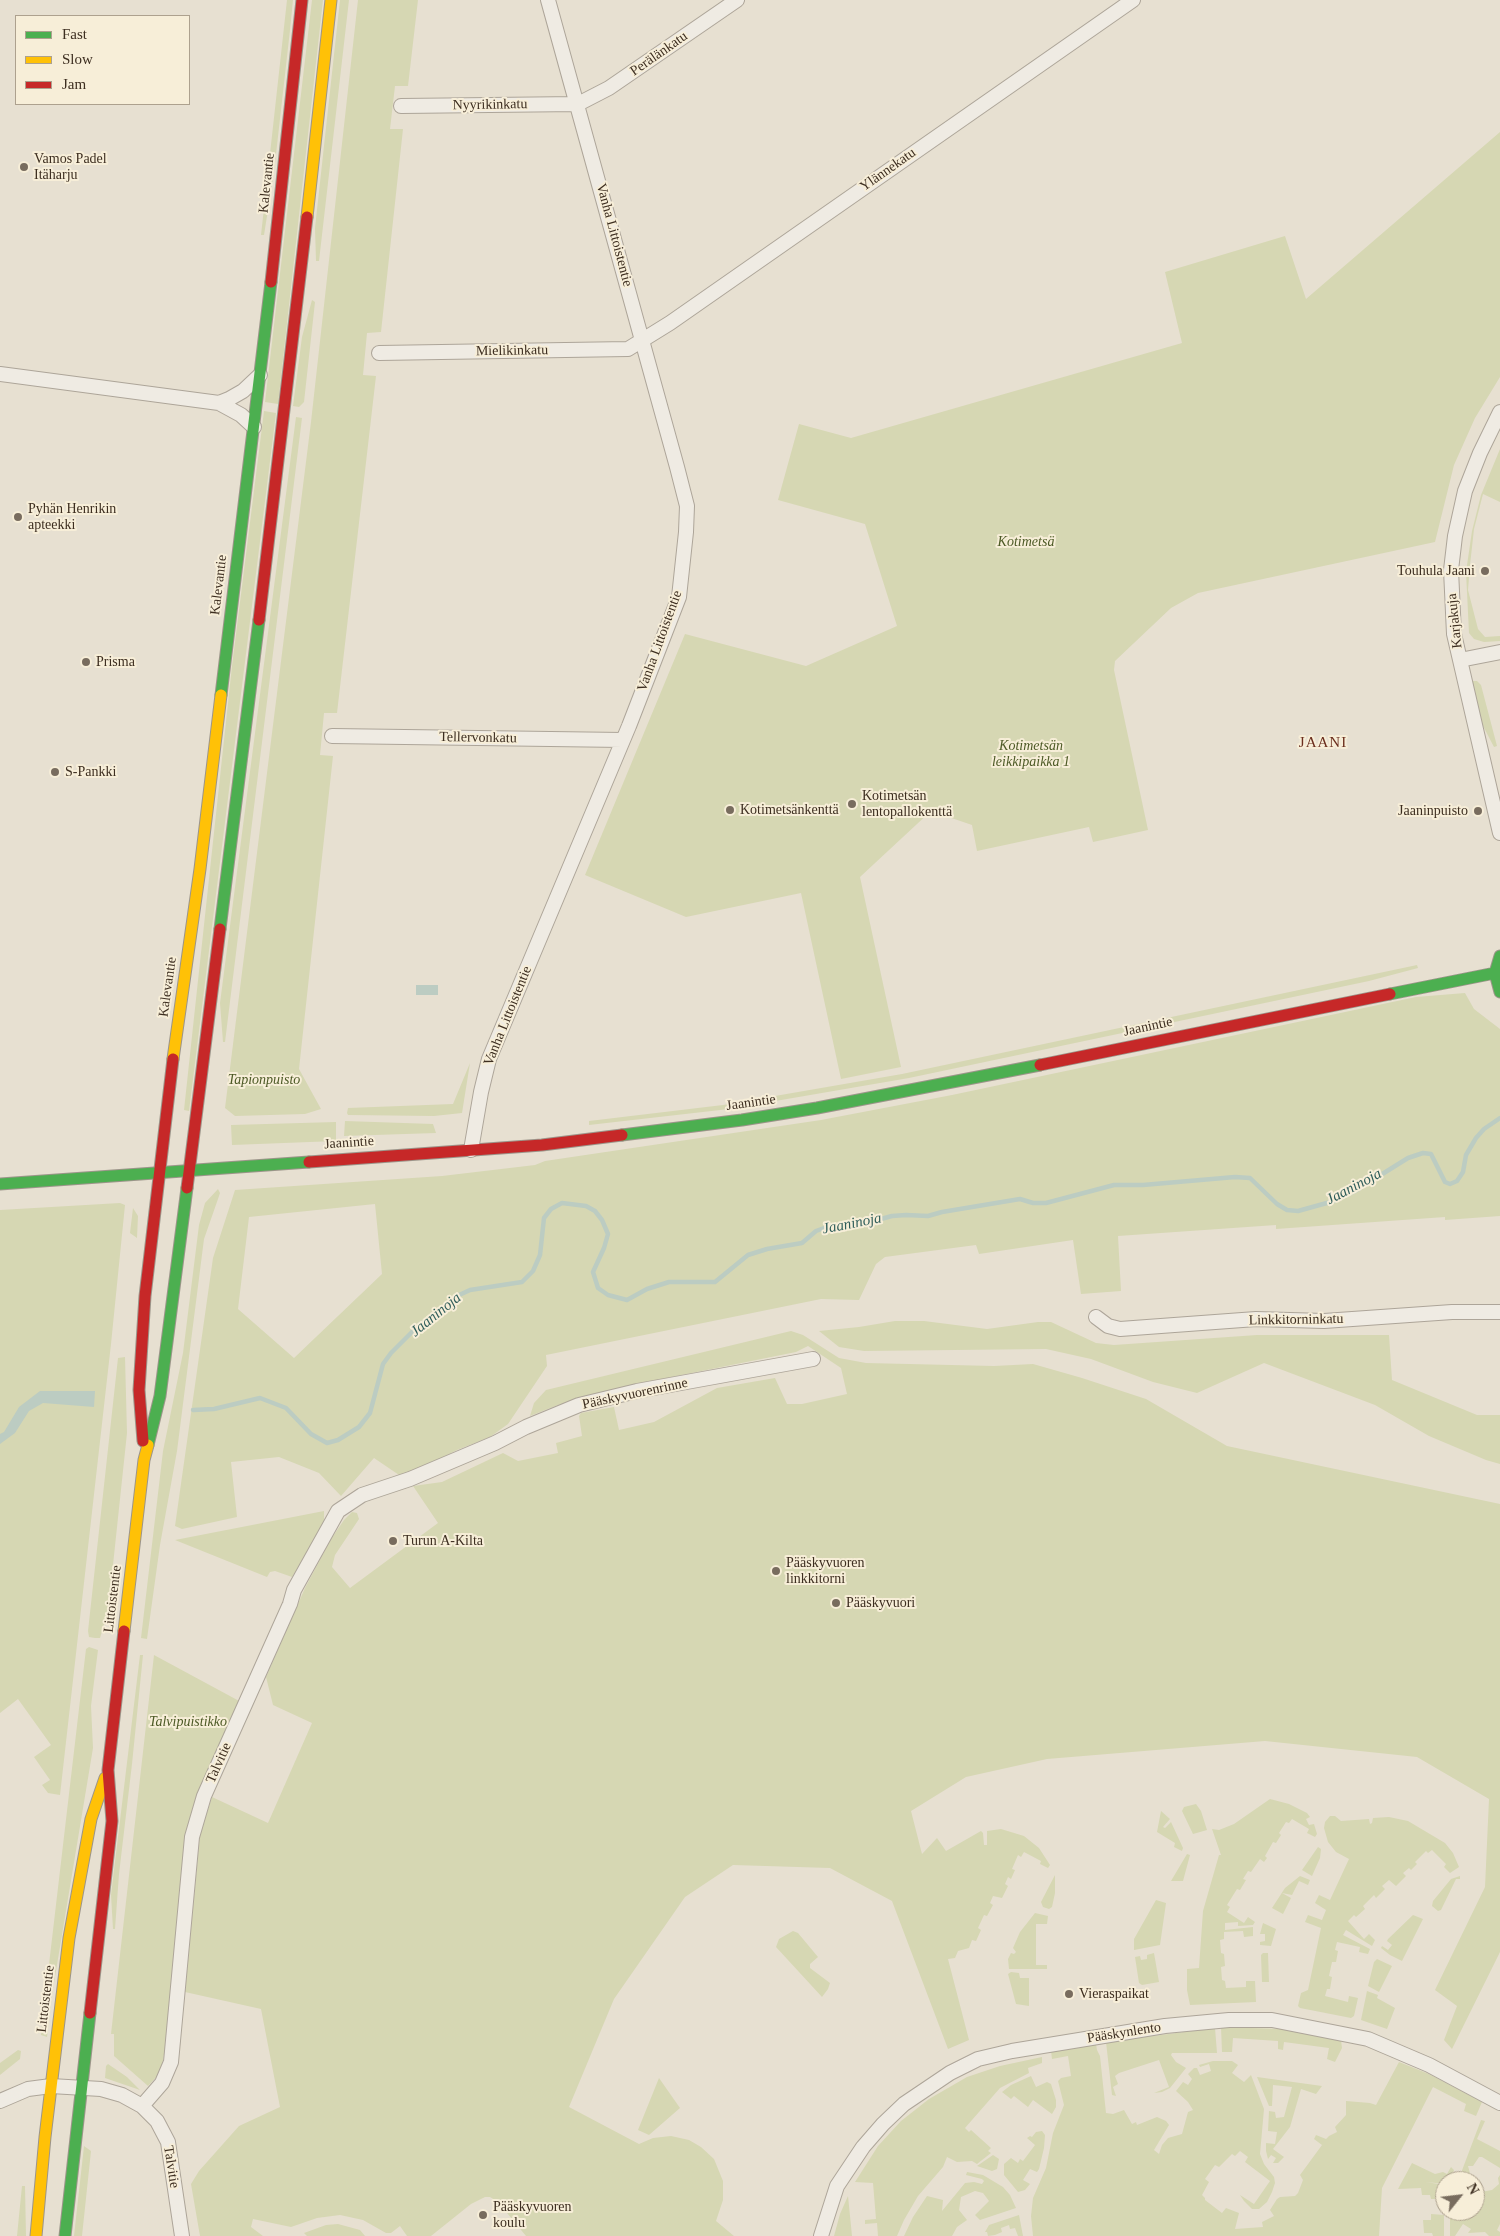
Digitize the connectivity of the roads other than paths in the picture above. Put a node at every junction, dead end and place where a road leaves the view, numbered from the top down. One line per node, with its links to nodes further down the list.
1 (302, 0): 11 (main road, Kalevantie)
2 (330, 0): 24 (main road)
3 (548, 0): 6 (street, Vanha Littoistentie)
4 (737, 0): 6 (street, Perälänkatu)
5 (1133, 0): 8 (street, Ylännekatu)
6 (578, 104): 7 (street, Nyyrikinkatu); 8 (street, Vanha Littoistentie)
7 (401, 106)
8 (642, 340): 9 (street, Mielikinkatu); 18 (street, Vanha Littoistentie)
9 (379, 353)
10 (0, 374): 12 (street)
11 (260, 375): 12 (street); 14 (main road, Kalevantie)
12 (219, 402): 14 (street)
13 (1500, 412): 16 (street, Karjakuja)
14 (254, 427): 25 (main road, Kalevantie)
15 (1500, 652): 16 (street)
16 (1460, 660): 19 (street, Karjakuja)
17 (332, 736): 18 (street, Tellervonkatu)
18 (623, 740): 23 (street, Vanha Littoistentie)
19 (1500, 833)
20 (1500, 956): 21 (main road)
21 (1495, 973): 22 (main road); 23 (main road, Jaanintie)
22 (1500, 992)
23 (471, 1150): 24 (main road, Jaanintie)
24 (190, 1170): 25 (main road, Jaanintie); 30 (main road, Littoistentie)
25 (159, 1173): 26 (main road, Jaanintie); 30 (main road, Littoistentie)
26 (0, 1184)
27 (1500, 1312): 28 (street, Linkkitorninkatu)
28 (1096, 1317)
29 (813, 1359): 31 (street, Pääskyvuorenrinne)
30 (144, 1460): 32 (main road, Littoistentie)
31 (410, 1480): 37 (street, Talvitie)
32 (108, 1770): 33 (main road, Littoistentie); 34 (main road, Littoistentie)
33 (51, 2086): 34 (street, Talvitie); 35 (street, Talvitie); 38 (main road, Littoistentie)
34 (80, 2087): 37 (street, Talvitie); 39 (main road, Littoistentie)
35 (0, 2101)
36 (1500, 2103): 41 (street, Pääskynlento)
37 (142, 2106): 40 (street, Talvitie)
38 (36, 2236)
39 (65, 2236)
40 (182, 2236)
41 (821, 2236)

